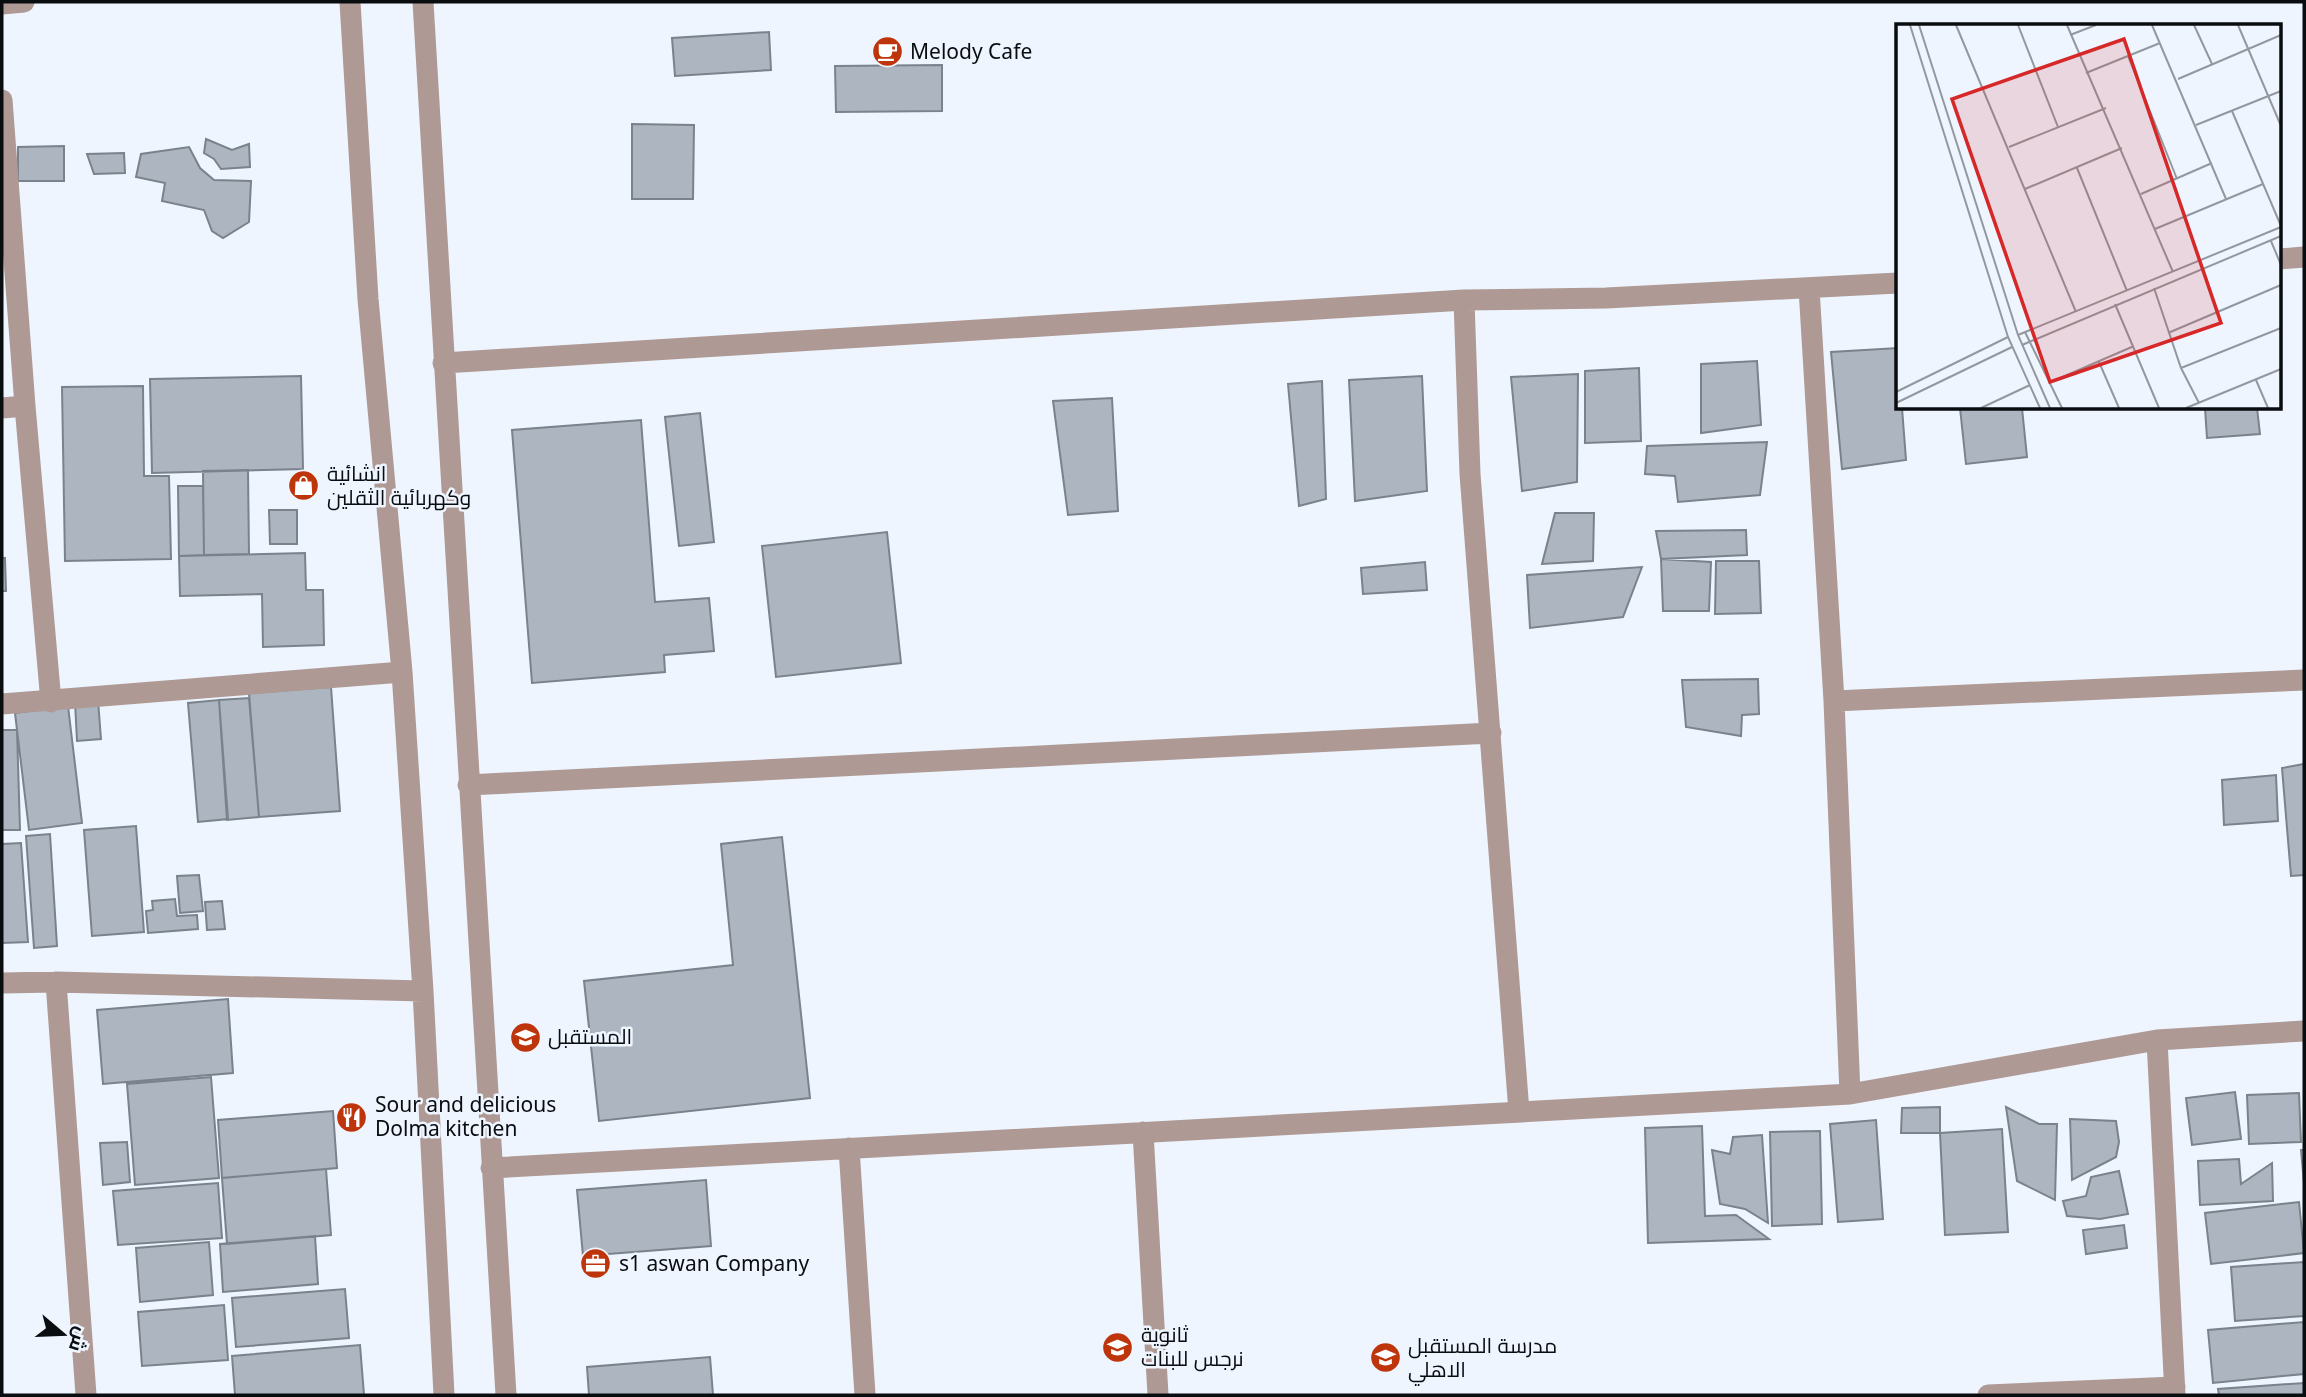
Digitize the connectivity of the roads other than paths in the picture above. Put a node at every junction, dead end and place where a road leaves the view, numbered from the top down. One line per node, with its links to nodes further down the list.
1 (24, 2): 4 (street)
2 (349, 2): 14 (street)
3 (423, 2): 11 (street)
4 (2, 4)
5 (2, 100): 12 (street)
6 (2304, 257): 7 (street)
7 (2282, 259)
8 (1896, 283): 9 (street)
9 (1809, 288): 10 (street); 16 (street)
10 (1464, 300): 11 (street); 19 (street)
11 (443, 363): 20 (street)
12 (24, 406): 13 (street); 17 (street)
13 (2, 408)
14 (402, 672): 17 (street); 23 (street)
15 (2304, 680): 16 (street)
16 (1834, 701): 26 (street)
17 (51, 702): 18 (street)
18 (2, 704)
19 (1491, 733): 20 (street); 27 (street)
20 (468, 785): 30 (street)
21 (56, 982): 22 (street); 23 (street); 32 (street)
22 (2, 983)
23 (423, 991): 33 (street)
24 (2304, 1031): 25 (street)
25 (2157, 1040): 26 (street); 31 (street)
26 (1850, 1094): 27 (street)
27 (1519, 1112): 28 (street)
28 (1143, 1132): 29 (street); 36 (street)
29 (849, 1149): 30 (street); 35 (street)
30 (491, 1168): 34 (street)
31 (2175, 1391): 37 (street)
32 (86, 1395)
33 (444, 1395)
34 (506, 1395)
35 (865, 1395)
36 (1158, 1395)
37 (1988, 1395)

